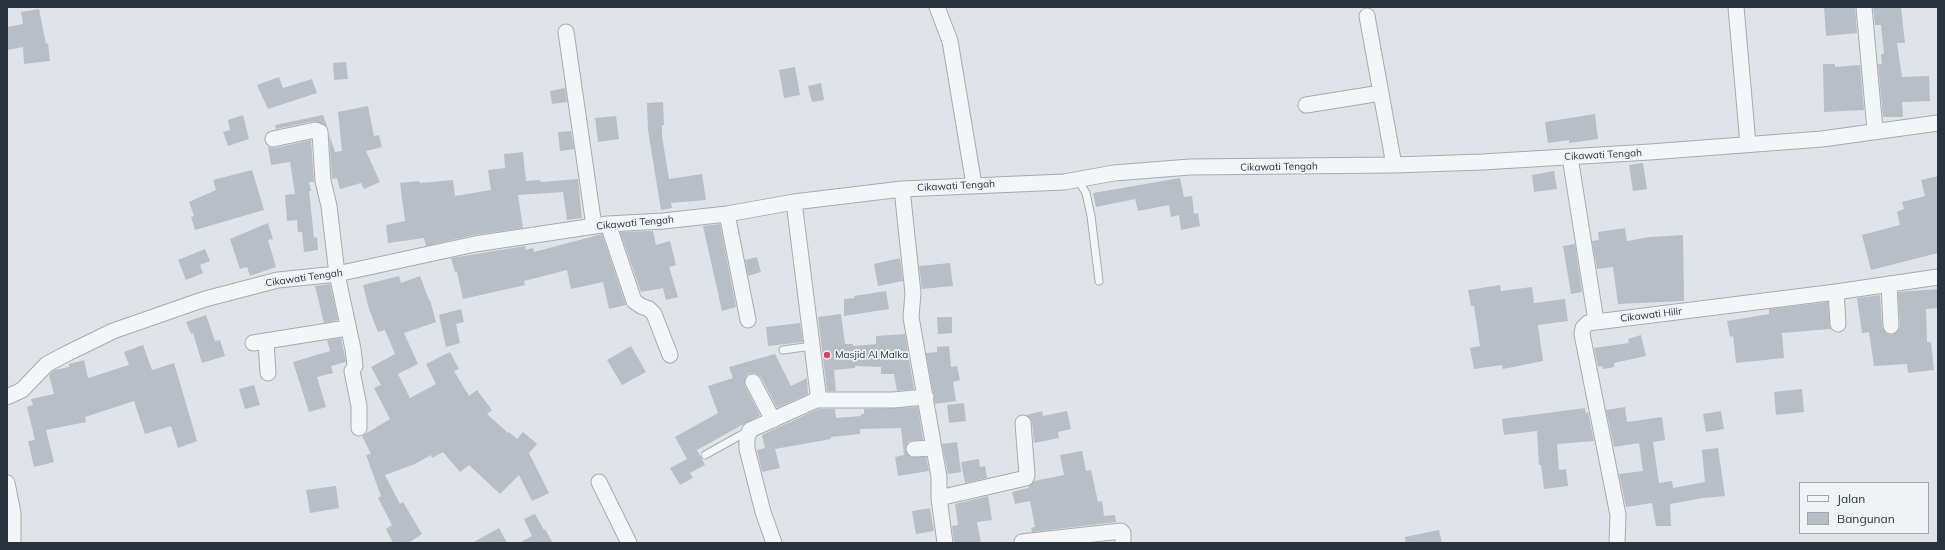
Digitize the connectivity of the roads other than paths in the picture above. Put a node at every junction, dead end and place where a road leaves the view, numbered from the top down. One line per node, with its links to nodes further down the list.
1 (937, 7): 15 (street)
2 (1736, 7): 11 (street)
3 (1864, 7): 9 (street)
4 (1367, 16): 6 (street)
5 (566, 32): 19 (street)
6 (1381, 93): 7 (street); 13 (street)
7 (1306, 105)
8 (1938, 123): 9 (street, Cikawati Tengah)
9 (1875, 130): 11 (street, Cikawati Tengah)
10 (274, 139): 20 (street)
11 (1748, 144): 12 (street, Cikawati Tengah)
12 (1570, 157): 13 (street, Cikawati Tengah); 26 (street)
13 (1394, 165): 14 (street, Cikawati Tengah)
14 (1078, 180): 15 (street, Cikawati Tengah); 22 (lane)
15 (974, 185): 16 (street, Cikawati Tengah)
16 (902, 189): 17 (street, Cikawati Tengah); 36 (street)
17 (794, 202): 18 (street, Cikawati Tengah); 30 (street)
18 (727, 214): 19 (street, Cikawati Tengah); 25 (street)
19 (601, 225): 20 (street, Cikawati Tengah); 32 (street)
20 (337, 274): 29 (street); 35 (street, Cikawati Tengah)
21 (1938, 277): 23 (street, Cikawati Hilir)
22 (1099, 281)
23 (1889, 284): 24 (street, Cikawati Hilir); 28 (street)
24 (1836, 292): 26 (street, Cikawati Hilir); 27 (street)
25 (748, 320)
26 (1596, 321): 54 (street)
27 (1838, 324)
28 (1891, 326)
29 (347, 328): 33 (street); 40 (street)
30 (812, 346): 31 (lane); 37 (street)
31 (783, 350)
32 (670, 355)
33 (268, 373)
34 (753, 382): 38 (street)
35 (7, 397)
36 (926, 397): 37 (street); 42 (street)
37 (816, 400): 38 (street)
38 (773, 420): 41 (street)
39 (1023, 422): 47 (street)
40 (359, 428)
41 (750, 430): 44 (lane); 51 (street)
42 (934, 448): 43 (street); 47 (street)
43 (914, 449)
44 (704, 455)
45 (599, 482): 50 (street)
46 (7, 483): 49 (street)
47 (939, 498): 52 (street)
48 (1022, 542): 53 (street)
49 (13, 543)
50 (629, 543)
51 (774, 543)
52 (945, 543)
53 (1124, 543)
54 (1617, 543)

